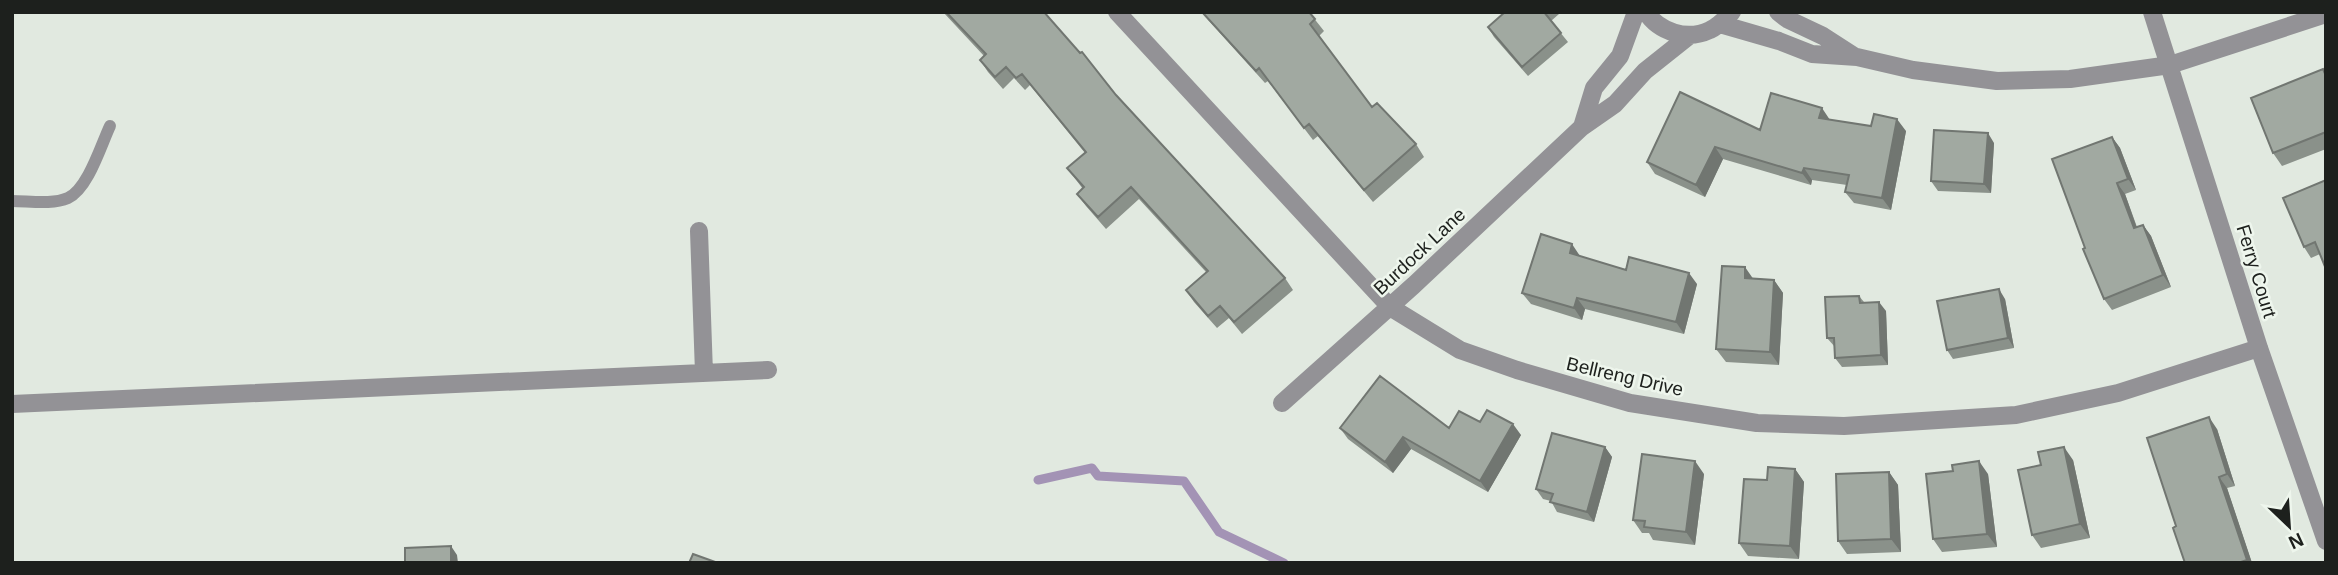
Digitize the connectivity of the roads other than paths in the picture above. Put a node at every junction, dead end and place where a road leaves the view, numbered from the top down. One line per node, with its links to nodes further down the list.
1 (1117, 12): 15 (street, Bellreng Drive)
2 (1636, 12): 12 (street, Burdock Lane)
3 (1646, 12): 8 (street)
4 (1778, 12): 9 (street)
5 (2152, 12): 10 (street, Ferry Court)
6 (2326, 14): 10 (street)
7 (1726, 18): 8 (street, Burdock Lane); 9 (street)
8 (1689, 36): 12 (street, Burdock Lane)
9 (1857, 58): 10 (street)
10 (2170, 65): 16 (street, Ferry Court)
11 (110, 125): 13 (lane)
12 (1582, 127): 15 (street, Burdock Lane)
13 (12, 201)
14 (699, 231): 18 (street)
15 (1390, 307): 16 (street, Bellreng Drive); 19 (street, Burdock Lane)
16 (2259, 348): 21 (street, Ferry Court)
17 (768, 370): 18 (street)
18 (704, 373): 20 (street)
19 (1282, 403)
20 (12, 404)
21 (2326, 541)

